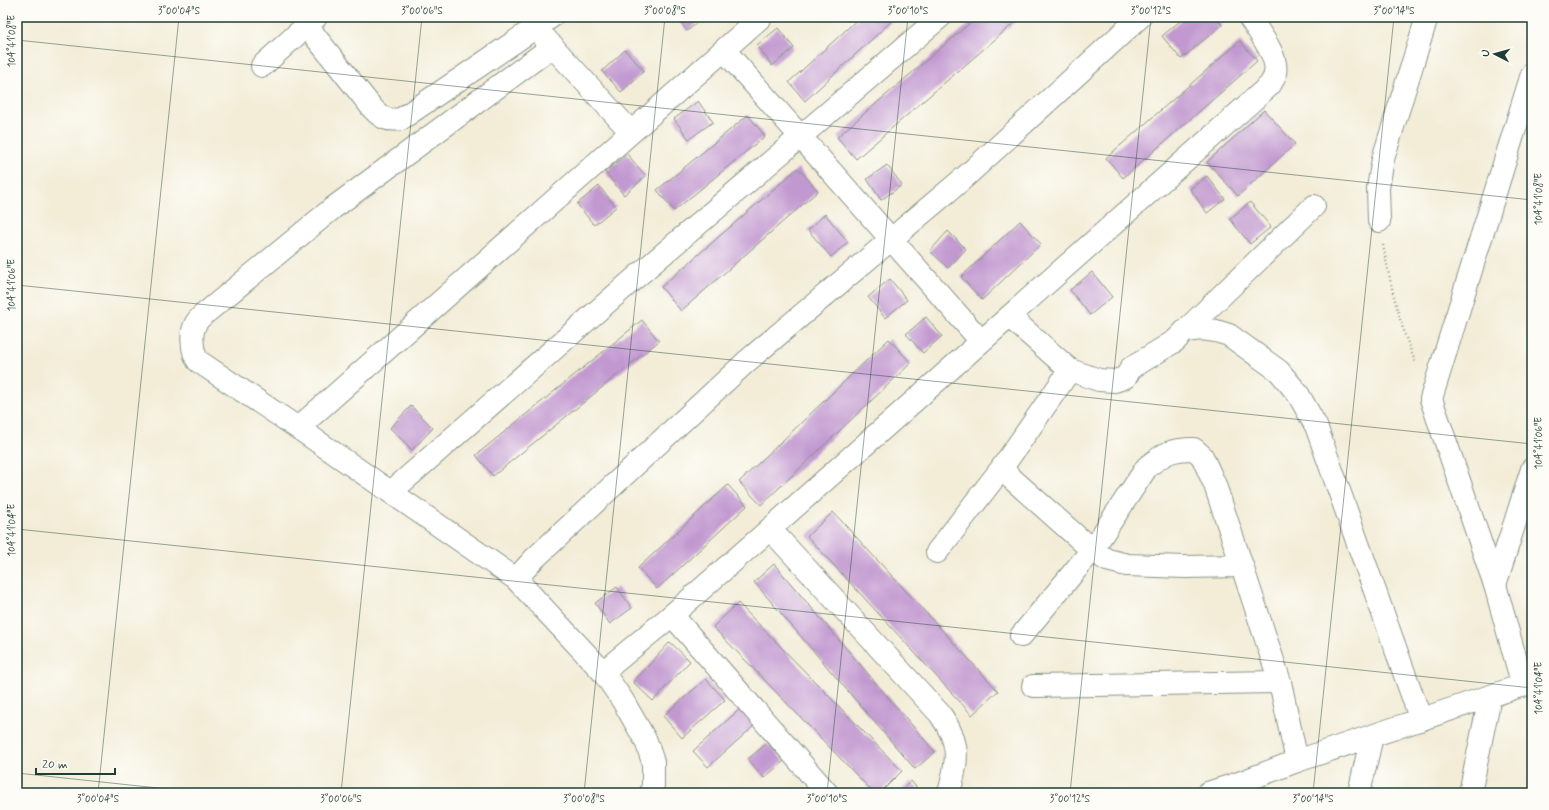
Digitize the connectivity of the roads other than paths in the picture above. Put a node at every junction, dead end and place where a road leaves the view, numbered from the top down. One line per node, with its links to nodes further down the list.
1 (761, 17): 9 (street)
2 (940, 17): 13 (street)
3 (1140, 17): 16 (street)
4 (1249, 17): 17 (street)
5 (1427, 17): 15 (street)
6 (311, 21): 7 (street); 10 (street)
7 (543, 22): 8 (street)
8 (553, 46): 12 (street); 21 (street)
9 (724, 50): 12 (street); 13 (street)
10 (262, 66)
11 (1532, 74): 30 (street)
12 (631, 132): 21 (street)
13 (800, 136): 16 (street); 24 (street)
14 (1314, 206): 18 (street)
15 (1379, 221)
16 (892, 240): 19 (street); 29 (street)
17 (1010, 316): 19 (street); 20 (street)
18 (1185, 331): 20 (street); 38 (street)
19 (981, 341): 25 (street)
20 (1070, 370): 22 (street)
21 (298, 428): 24 (street)
22 (1001, 469): 26 (street); 27 (street)
23 (1532, 469): 30 (street)
24 (391, 492): 29 (street)
25 (770, 529): 31 (street); 44 (street)
26 (1092, 550): 28 (street); 28 (street); 32 (street)
27 (937, 552)
28 (1242, 566): 34 (street)
29 (516, 579): 33 (street)
30 (1495, 585): 35 (street)
31 (672, 615): 33 (street); 43 (street)
32 (1021, 636)
33 (603, 672): 42 (street)
34 (1280, 682): 36 (street); 40 (street)
35 (1527, 684): 37 (street)
36 (1033, 686)
37 (1490, 697): 38 (street); 47 (street)
38 (1420, 720): 39 (street)
39 (1372, 736): 40 (street); 46 (street)
40 (1297, 761): 41 (street)
41 (1238, 788): 45 (street)
42 (651, 793)
43 (827, 793)
44 (949, 793)
45 (1208, 793)
46 (1358, 793)
47 (1470, 793)

